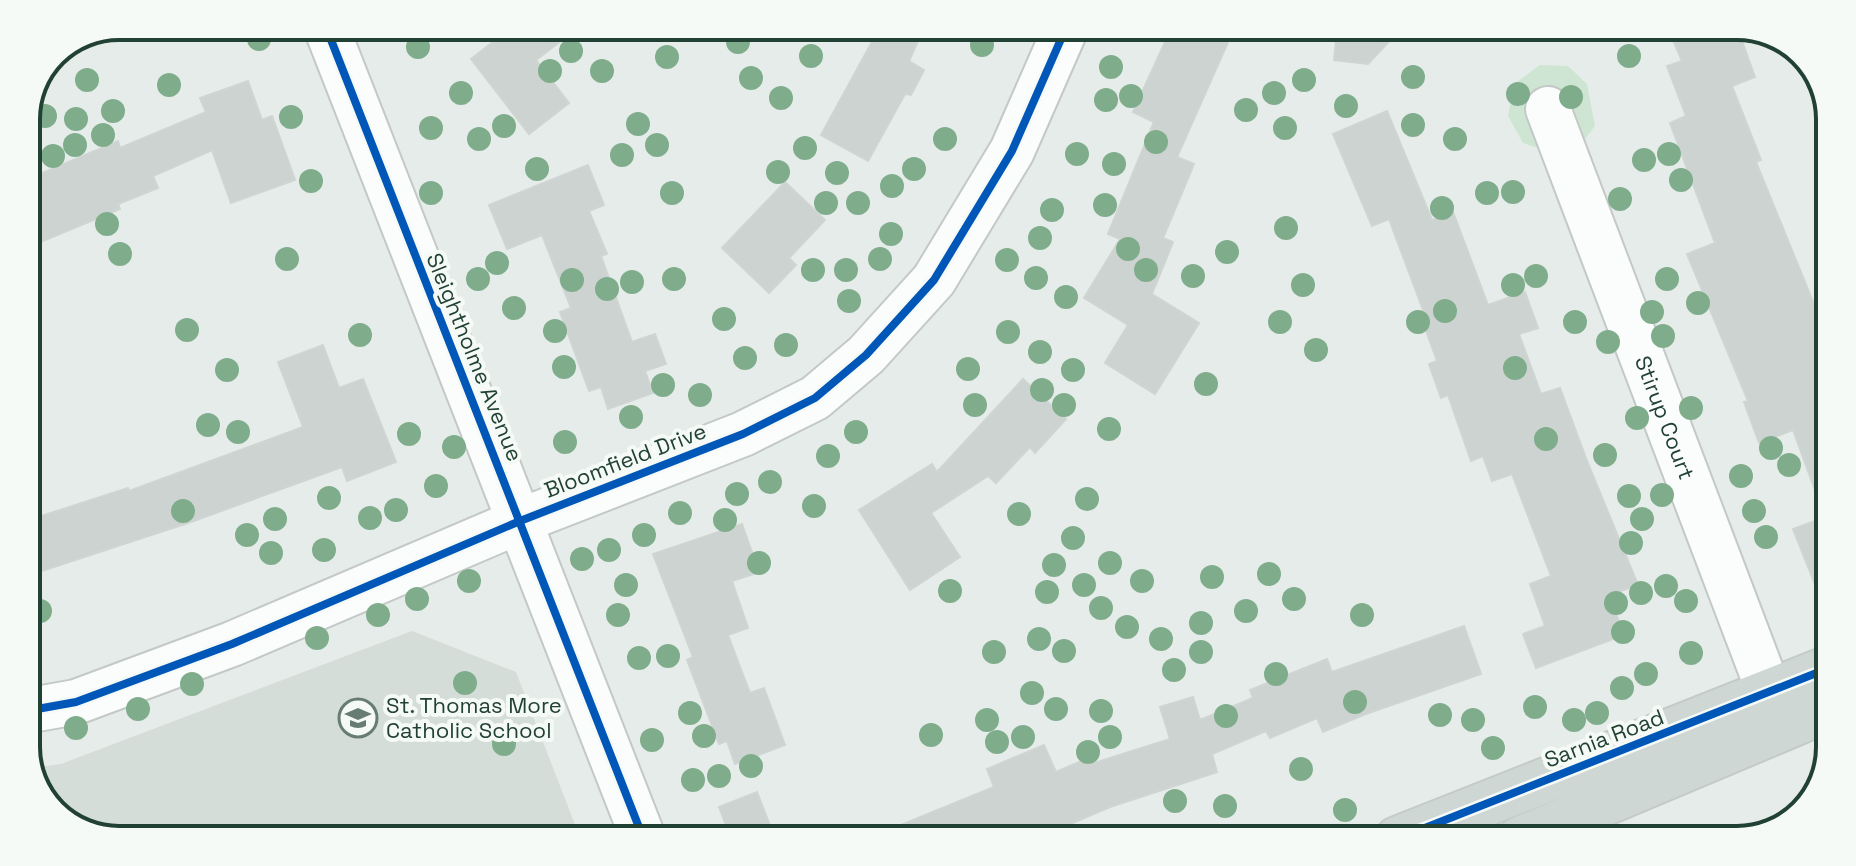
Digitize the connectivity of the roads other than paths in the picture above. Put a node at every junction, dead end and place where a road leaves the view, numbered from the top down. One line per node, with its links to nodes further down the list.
1 (331, 40): 4 (street, Sleightholme Avenue)
2 (1061, 40): 4 (street, Bloomfield Drive)
3 (1548, 109): 7 (street, Stirup Court)
4 (520, 521): 6 (street, Bloomfield Drive); 9 (street, Sleightholme Avenue)
5 (1816, 677): 7 (main road, Sarnia Road)
6 (40, 708)
7 (1776, 710): 8 (main road, Sarnia Road); 10 (main road, Sarnia Road); 11 (main road, Sarnia Road)
8 (1816, 711)
9 (639, 826)
10 (1435, 826)
11 (1546, 826)

